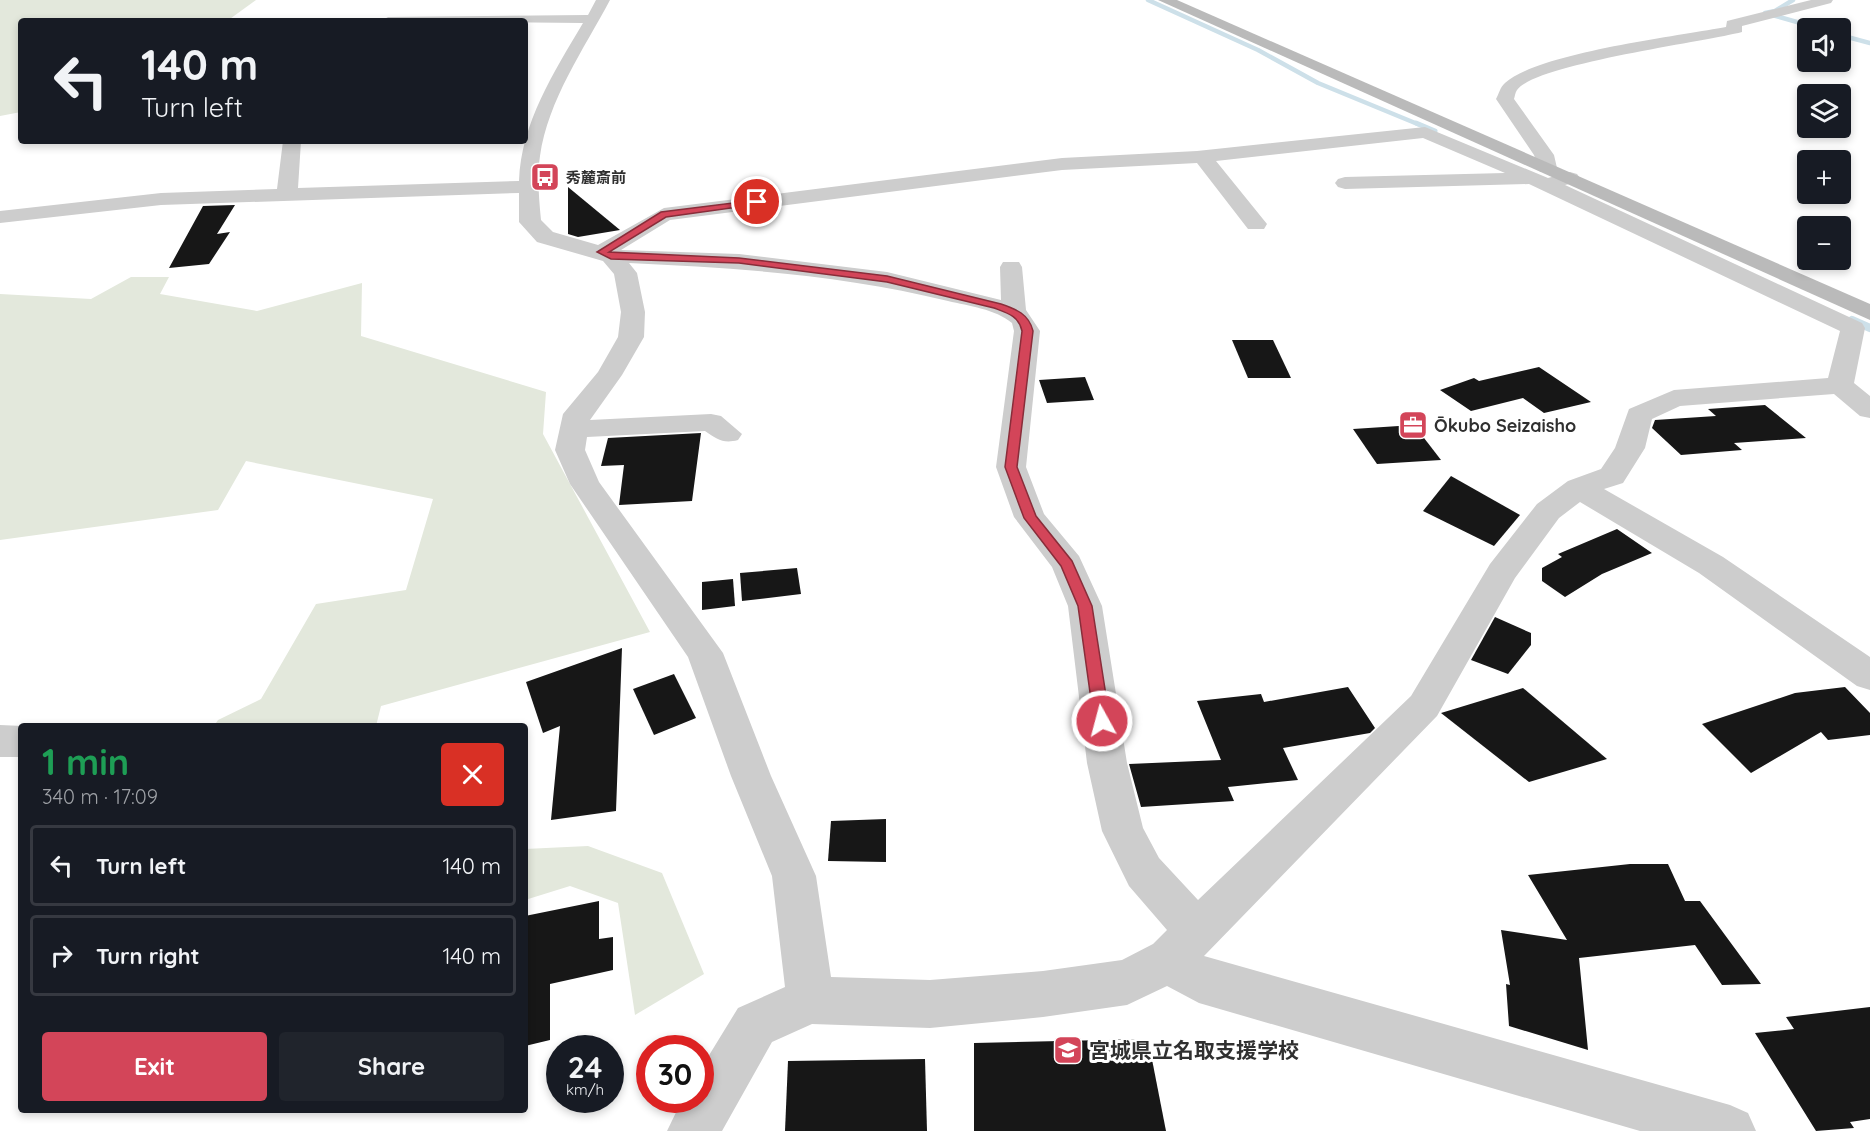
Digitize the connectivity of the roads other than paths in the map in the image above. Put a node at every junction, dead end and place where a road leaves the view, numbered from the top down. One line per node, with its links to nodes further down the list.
1 (603, 0): 4 (street)
2 (1165, 0): 8 (street)
3 (1826, 0): 8 (street)
4 (593, 19): 5 (street); 10 (street)
5 (528, 20)
6 (292, 144): 11 (street)
7 (1205, 160): 8 (street); 13 (street); 14 (street)
8 (1551, 179): 9 (street); 17 (street); 18 (street)
9 (1345, 183)
10 (528, 187): 11 (street); 14 (street)
11 (287, 194): 12 (street)
12 (0, 218)
13 (1256, 224)
14 (606, 254): 16 (street); 20 (street)
15 (1011, 267): 16 (street)
16 (1014, 312): 26 (street)
17 (1870, 313)
18 (1839, 385): 19 (street); 22 (street)
19 (1870, 410)
20 (574, 429): 21 (street); 27 (street)
21 (728, 434)
22 (1579, 488): 23 (street); 26 (street)
23 (1870, 676)
24 (0, 741): 25 (street)
25 (18, 741)
26 (1184, 946): 27 (street); 29 (street)
27 (810, 1000): 28 (street)
28 (693, 1131)
29 (1730, 1131)

